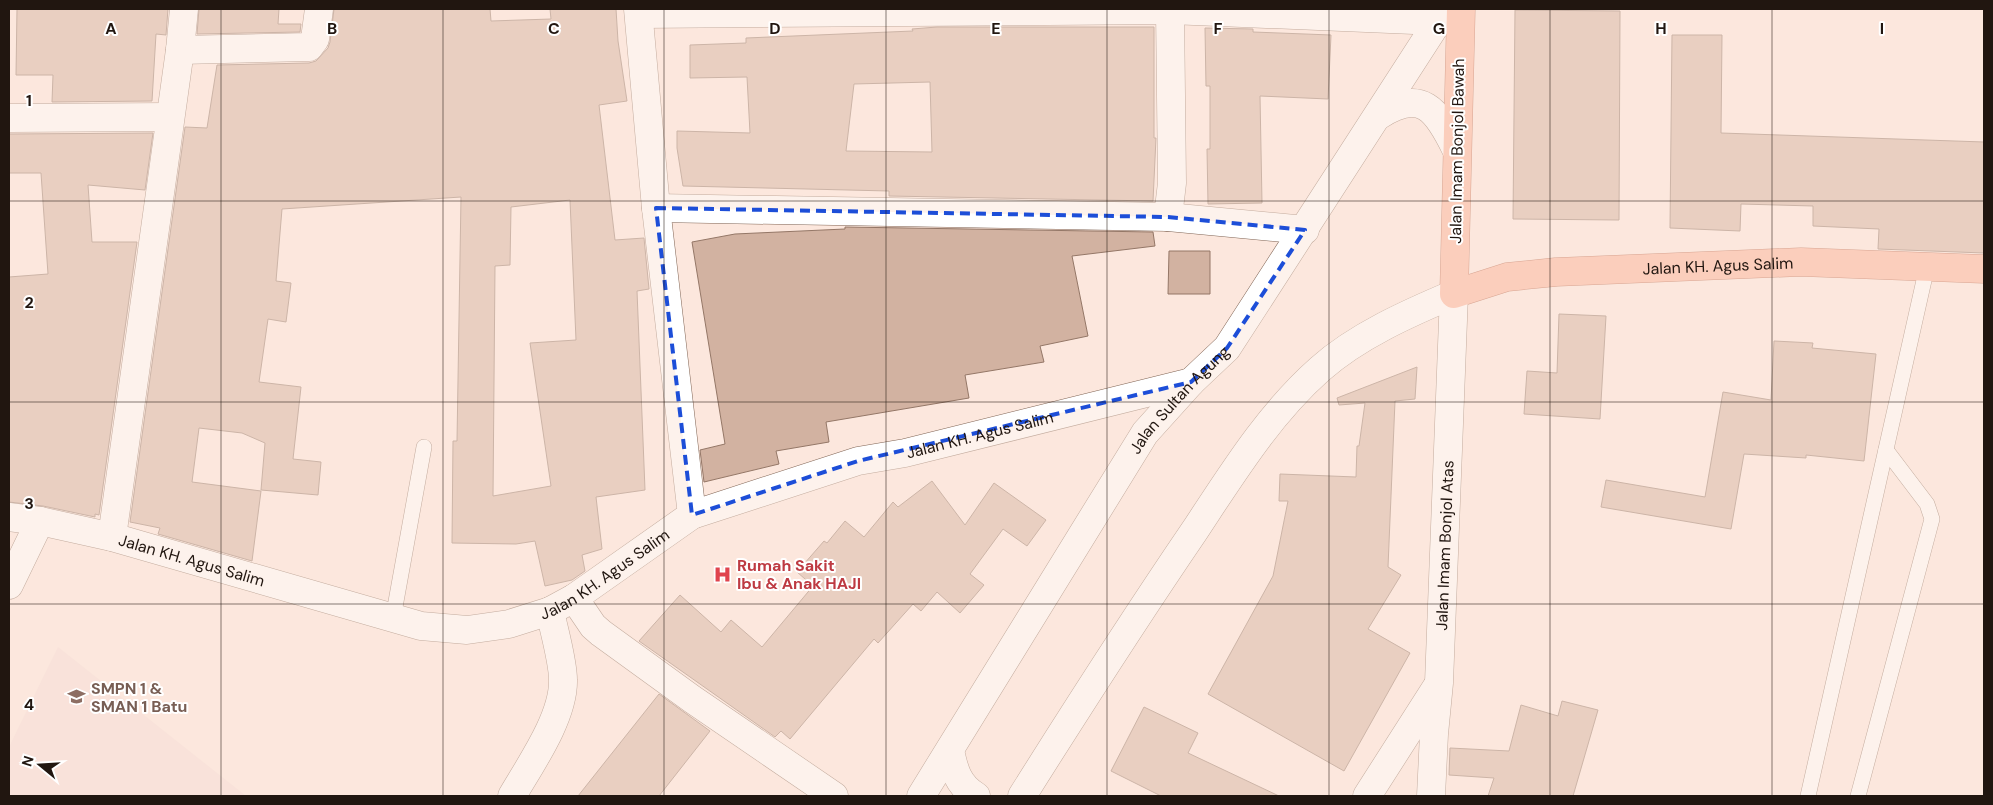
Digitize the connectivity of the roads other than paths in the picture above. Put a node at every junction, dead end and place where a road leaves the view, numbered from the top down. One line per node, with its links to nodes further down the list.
1 (184, 9): 6 (street)
2 (319, 9): 6 (street)
3 (1170, 10): 4 (street); 5 (street); 12 (street)
4 (639, 12): 11 (street)
5 (1448, 13): 7 (street, Jalan Sultan Agung); 10 (main road, Jalan Imam Bonjol Bawah)
6 (180, 50): 8 (street)
7 (1378, 116): 10 (street); 13 (street, Jalan Sultan Agung)
8 (170, 117): 9 (street); 23 (street)
9 (9, 118)
10 (1456, 149): 16 (main road, Jalan Imam Bonjol Bawah)
11 (656, 208): 12 (street); 20 (street)
12 (1168, 217): 13 (street)
13 (1304, 230): 17 (street, Jalan Sultan Agung)
14 (1927, 267): 15 (main road, Jalan KH. Agus Salim); 16 (main road, Jalan KH. Agus Salim); 19 (lane)
15 (1984, 269)
16 (1454, 294): 28 (street, Jalan Imam Bonjol Atas); 34 (street)
17 (1191, 382): 20 (street, Jalan KH. Agus Salim); 29 (street, Jalan Sultan Agung)
18 (424, 447): 27 (lane)
19 (1886, 450): 37 (lane); 38 (lane)
20 (692, 515): 25 (street, Jalan KH. Agus Salim)
21 (9, 517): 22 (street, Jalan KH. Agus Salim)
22 (40, 521): 23 (street, Jalan KH. Agus Salim); 24 (street)
23 (112, 537): 27 (street, Jalan KH. Agus Salim)
24 (9, 585)
25 (574, 598): 26 (street, Jalan KH. Agus Salim); 31 (street)
26 (550, 611): 27 (street, Jalan KH. Agus Salim); 30 (street)
27 (392, 618)
28 (1439, 683): 35 (street); 36 (street, Jalan Imam Bonjol Atas)
29 (950, 750): 32 (street, Jalan Sultan Agung); 33 (street)
30 (512, 796)
31 (834, 796)
32 (921, 796)
33 (976, 796)
34 (1021, 796)
35 (1367, 796)
36 (1431, 796)
37 (1808, 796)
38 (1858, 796)

